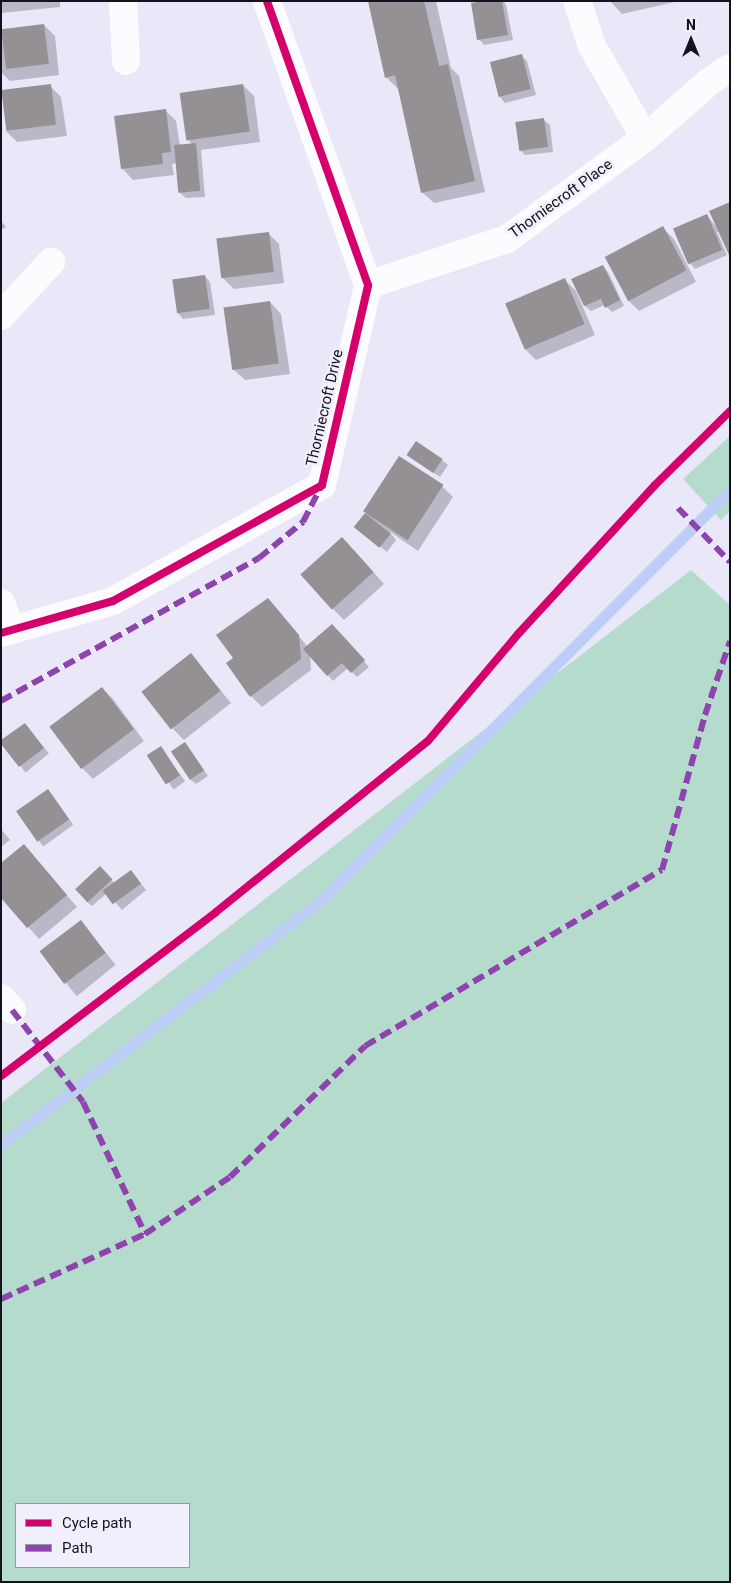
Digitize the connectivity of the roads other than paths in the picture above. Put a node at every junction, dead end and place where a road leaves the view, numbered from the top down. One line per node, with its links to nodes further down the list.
1 (123, 1): 4 (street)
2 (267, 1): 8 (street)
3 (577, 1): 6 (street)
4 (126, 61)
5 (730, 68): 6 (street, Thorniecroft Place)
6 (645, 138): 8 (street, Thorniecroft Place)
7 (51, 262): 9 (street)
8 (368, 285): 11 (street, Thorniecroft Drive)
9 (1, 316)
10 (1, 603): 11 (street)
11 (7, 632)

